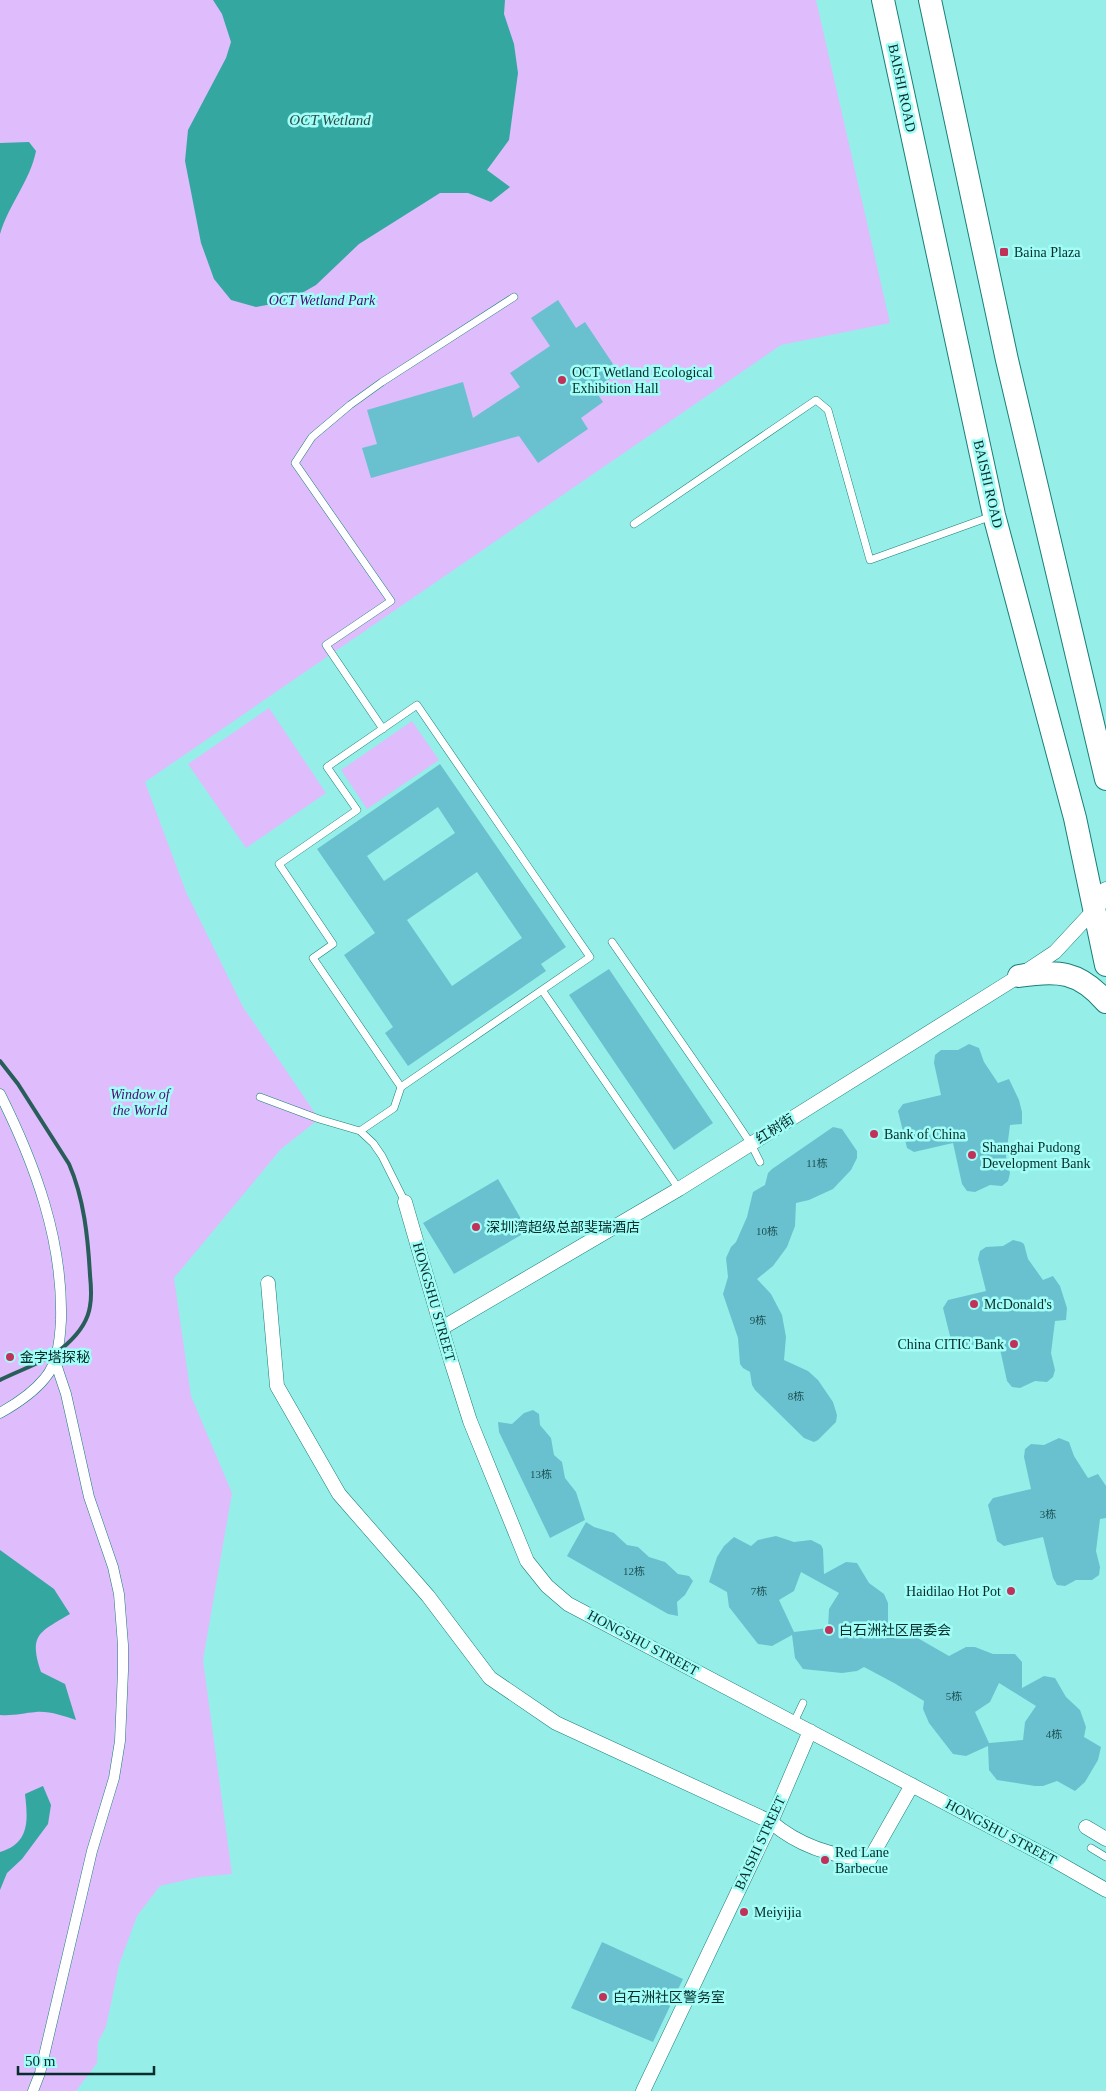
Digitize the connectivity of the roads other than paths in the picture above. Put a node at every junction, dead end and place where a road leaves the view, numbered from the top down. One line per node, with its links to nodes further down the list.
1 (883, 0): 4 (main road, BAISHI ROAD)
2 (930, 0): 7 (main road)
3 (514, 297): 6 (lane)
4 (994, 515): 5 (lane); 10 (main road, BAISHI ROAD)
5 (634, 524)
6 (383, 729): 14 (lane); 16 (lane)
7 (1102, 752): 8 (main road)
8 (1106, 779)
9 (1106, 891): 10 (street)
10 (1100, 908): 12 (main road, BAISHI ROAD); 13 (street, 红树街)
11 (612, 942): 20 (lane)
12 (1106, 965)
13 (1019, 976): 15 (main road); 20 (street, 红树街)
14 (542, 990): 16 (lane); 22 (lane)
15 (1106, 1002)
16 (401, 1086): 19 (lane)
17 (0, 1094): 26 (street)
18 (260, 1096): 19 (lane)
19 (360, 1131): 23 (lane)
20 (751, 1144): 21 (lane); 22 (street, 红树街)
21 (760, 1162)
22 (679, 1189): 25 (street, 红树街)
23 (405, 1202): 25 (street, HONGSHU STREET)
24 (268, 1283): 32 (street)
25 (442, 1328): 29 (street, HONGSHU STREET)
26 (54, 1361): 27 (street); 38 (street)
27 (0, 1413)
28 (803, 1703): 29 (lane)
29 (794, 1722): 30 (street, HONGSHU STREET)
30 (810, 1730): 31 (street, HONGSHU STREET); 32 (street, BAISHI STREET)
31 (912, 1785): 32 (street); 37 (street, HONGSHU STREET)
32 (771, 1822): 39 (street, BAISHI STREET)
33 (1086, 1827): 34 (street)
34 (1106, 1839)
35 (1091, 1848): 36 (lane)
36 (1106, 1856)
37 (1106, 1890)
38 (33, 2091)
39 (643, 2091)

